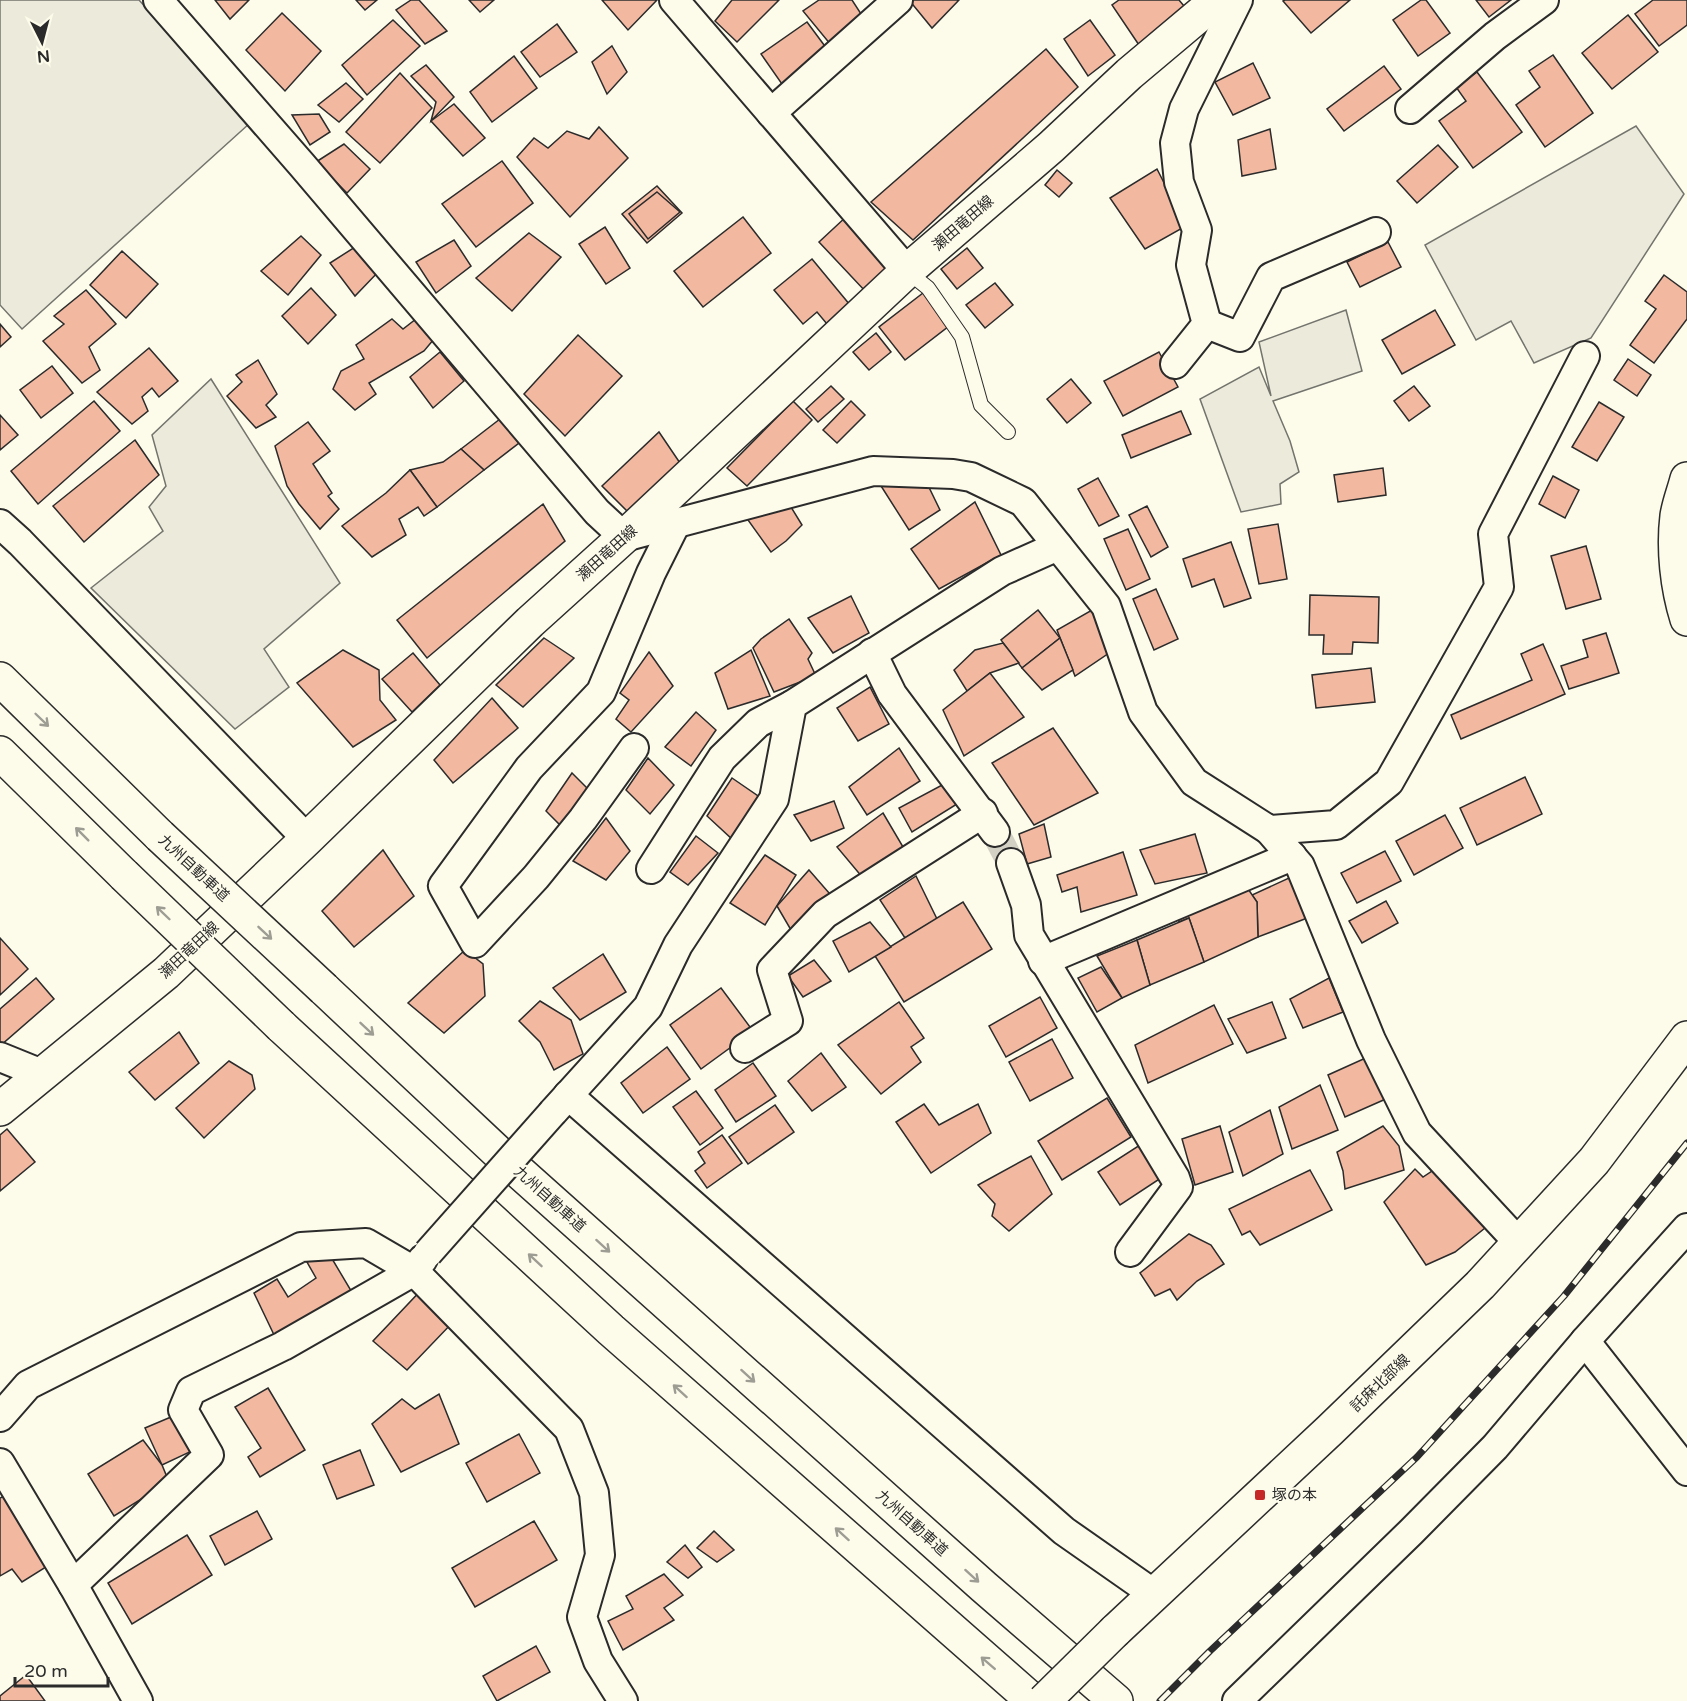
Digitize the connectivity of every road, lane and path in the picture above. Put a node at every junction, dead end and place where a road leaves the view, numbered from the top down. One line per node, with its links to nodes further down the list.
1 (158, 0): 18 (street)
2 (674, 0): 8 (street)
3 (898, 0): 8 (street)
4 (1217, 0): 10 (main road, 瀬田竜田線)
5 (1238, 0): 11 (street)
6 (1544, 0): 7 (street)
7 (1410, 109)
8 (771, 113): 10 (street)
9 (1376, 232): 11 (street)
10 (907, 271): 14 (lane); 18 (main road, 瀬田竜田線)
11 (1207, 324): 13 (street)
12 (1585, 356): 28 (street)
13 (1174, 364)
14 (1008, 432)
15 (1687, 479): 20 (main road)
16 (676, 523): 18 (street); 19 (street); 26 (street)
17 (0, 524): 29 (street)
18 (624, 537): 29 (main road, 瀬田竜田線)
19 (1058, 546): 23 (street); 28 (street)
20 (1676, 547): 21 (main road); 22 (main road)
21 (1687, 584)
22 (1687, 619)
23 (872, 653): 25 (street); 35 (street)
24 (0, 679): 55 (main road, 九州自動車道, one-way to 55, bridge)
25 (792, 705): 32 (street); 38 (street)
26 (634, 748)
27 (0, 753): 53 (main road, one-way to 27, bridge)
28 (1269, 830): 30 (street)
29 (307, 839): 37 (main road, 瀬田竜田線)
30 (1292, 856): 33 (street); 41 (street)
31 (1011, 863): 33 (street)
32 (651, 869)
33 (1043, 961): 42 (street)
34 (1687, 1038): 41 (main road, 託麻北部線)
35 (745, 1048)
36 (0, 1057): 37 (street)
37 (42, 1074): 39 (main road, 瀬田竜田線)
38 (560, 1104): 43 (street, bridge); 49 (street)
39 (0, 1109)
40 (1687, 1228): 44 (street)
41 (1519, 1243): 49 (main road, 託麻北部線)
42 (1130, 1252)
43 (421, 1262): 45 (street); 48 (street); 52 (street)
44 (1585, 1341): 47 (street); 50 (street)
45 (0, 1417)
46 (0, 1462): 48 (street)
47 (1687, 1470)
48 (73, 1585): 51 (street)
49 (1154, 1594): 54 (main road, 託麻北部線, bridge)
50 (1248, 1698)
51 (138, 1701)
52 (623, 1701)
53 (1033, 1701)
54 (1044, 1701)
55 (1116, 1701)

